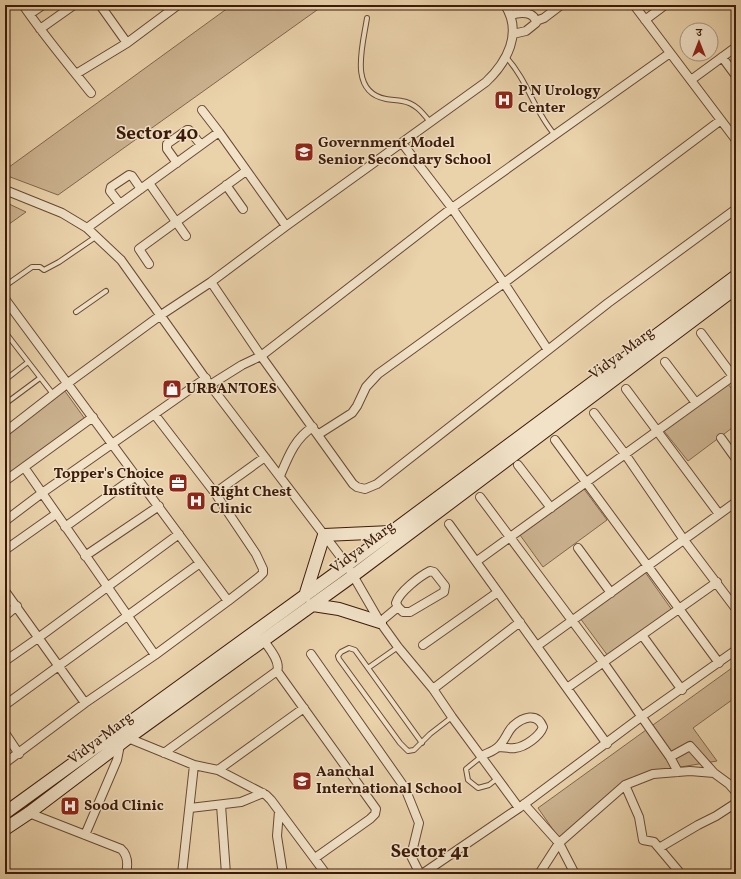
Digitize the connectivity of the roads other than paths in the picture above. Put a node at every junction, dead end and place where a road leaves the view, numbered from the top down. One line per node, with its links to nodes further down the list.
1 (23, 5): 10 (street)
2 (42, 5): 10 (street)
3 (74, 5): 15 (street)
4 (100, 5): 17 (street)
5 (506, 5): 11 (street)
6 (561, 5): 14 (street)
7 (634, 5): 13 (street)
8 (665, 5): 13 (street)
9 (173, 6): 17 (street)
10 (30, 14): 15 (street)
11 (511, 15): 14 (street); 16 (street)
12 (367, 18): 28 (lane)
13 (645, 20): 19 (street)
14 (536, 21): 16 (street)
15 (40, 29): 22 (street)
16 (513, 34): 20 (street)
17 (127, 42): 22 (street)
18 (736, 47): 21 (street)
19 (670, 53): 24 (street); 30 (street)
20 (506, 57): 28 (street); 30 (lane)
21 (722, 57): 23 (street); 24 (street)
22 (76, 74): 25 (street)
23 (736, 76)
24 (691, 80): 27 (street)
25 (91, 94)
26 (202, 110): 29 (street)
27 (721, 120): 31 (street); 52 (street)
28 (430, 123): 32 (street)
29 (219, 132): 33 (street); 35 (street)
30 (554, 135): 41 (street)
31 (736, 140)
32 (402, 143): 41 (street); 45 (street)
33 (201, 145): 34 (street); 34 (street)
34 (176, 163): 36 (street)
35 (246, 171): 37 (street); 45 (street)
36 (149, 183): 38 (street); 44 (street)
37 (226, 185): 42 (street); 44 (street)
38 (141, 189): 40 (street); 40 (street)
39 (5, 190): 46 (street)
40 (120, 204): 46 (street)
41 (452, 208): 52 (street); 62 (street)
42 (243, 209)
43 (736, 209): 61 (street)
44 (176, 221): 48 (street); 49 (street)
45 (286, 226): 51 (street)
46 (88, 228): 47 (street)
47 (97, 236): 53 (lane); 58 (street)
48 (186, 236)
49 (149, 264)
50 (736, 276): 104 (main road, Vidya Marg)
51 (211, 282): 58 (street); 62 (street)
52 (504, 283): 61 (street); 80 (street)
53 (5, 286)
54 (736, 288): 116 (main road, Vidya Marg)
55 (106, 291): 57 (lane)
56 (5, 299): 69 (street)
57 (76, 312)
58 (161, 315): 68 (street); 69 (street)
59 (5, 332): 63 (lane)
60 (701, 334): 65 (street)
61 (548, 350): 80 (street)
62 (261, 356): 68 (street); 77 (street)
63 (28, 362): 66 (lane); 67 (lane)
64 (665, 362): 72 (street)
65 (735, 377): 72 (street)
66 (40, 378): 71 (lane); 73 (lane)
67 (5, 380)
68 (208, 382): 75 (street); 85 (street)
69 (68, 383): 71 (street); 76 (street)
70 (626, 389): 78 (street)
71 (53, 394): 79 (street)
72 (696, 403): 78 (street)
73 (5, 404)
74 (594, 413): 84 (street)
75 (155, 415): 83 (street); 94 (street)
76 (93, 417): 83 (street); 88 (street)
77 (313, 427): 80 (street); 90 (street)
78 (658, 431): 84 (street); 100 (street)
79 (5, 432)
80 (319, 434)
81 (721, 438): 86 (street)
82 (555, 440): 92 (street)
83 (113, 444): 89 (street); 93 (street)
84 (625, 454): 92 (street); 108 (street)
85 (265, 457): 90 (street); 94 (street)
86 (736, 459)
87 (518, 465): 98 (street)
88 (24, 467): 91 (street); 93 (street)
89 (136, 476): 97 (street); 103 (street)
90 (280, 476): 106 (street)
91 (5, 481)
92 (587, 482): 98 (street); 115 (street)
93 (42, 493): 99 (street); 101 (street)
94 (215, 493): 123 (street)
95 (480, 497): 107 (street)
96 (736, 502): 100 (street)
97 (159, 506): 105 (street); 111 (street)
98 (551, 508): 107 (street)
99 (56, 514): 103 (street); 110 (street)
100 (719, 514): 108 (street)
101 (5, 521)
102 (449, 524): 112 (street)
103 (65, 527): 111 (street)
104 (391, 532): 106 (main road); 114 (main road, Vidya Marg)
105 (179, 534): 113 (street); 118 (street)
106 (324, 535): 114 (street); 122 (main road)
107 (510, 536): 112 (street); 131 (street)
108 (684, 540): 115 (street); 117 (street)
109 (578, 548): 121 (street)
110 (5, 550)
111 (85, 556): 118 (street)
112 (476, 561): 120 (street)
113 (200, 563): 123 (street); 130 (street)
114 (347, 565): 116 (street); 122 (main road, Vidya Marg)
115 (648, 566): 121 (street); 127 (street)
116 (354, 575): 124 (main road, Vidya Marg); 132 (street)
117 (717, 582): 127 (street); 128 (street)
118 (107, 586): 130 (street); 135 (street)
119 (5, 591): 125 (street)
120 (498, 592): 133 (street); 137 (street)
121 (611, 593): 131 (street)
122 (305, 596): 180 (main road, Vidya Marg)
123 (228, 601): 142 (street)
124 (313, 605): 132 (main road); 136 (main road, Vidya Marg)
125 (16, 606): 129 (street); 135 (street)
126 (398, 607): 126 (street); 132 (street)
127 (679, 609): 134 (street); 145 (street)
128 (736, 609)
129 (5, 616)
130 (128, 616): 142 (street); 146 (street)
131 (572, 621): 138 (street); 144 (street)
132 (380, 622): 139 (street)
133 (520, 622): 138 (street); 150 (street)
134 (642, 635): 144 (street); 151 (street)
135 (38, 638): 143 (street); 146 (street)
136 (264, 640): 148 (street); 158 (main road, Vidya Marg)
137 (423, 645)
138 (537, 646): 149 (street)
139 (398, 647): 147 (lane); 150 (street)
140 (736, 650): 145 (street)
141 (311, 654): 194 (street)
142 (155, 655): 153 (street)
143 (5, 661)
144 (603, 662): 149 (street); 156 (street)
145 (718, 663): 151 (street)
146 (59, 666): 152 (street); 153 (street)
147 (368, 668): 159 (lane); 159 (lane)
148 (277, 671): 154 (street); 162 (street)
149 (567, 688): 160 (street)
150 (433, 689): 155 (street)
151 (682, 690): 156 (street)
152 (5, 704)
153 (85, 704): 163 (street)
154 (304, 708): 168 (street); 186 (street)
155 (452, 717): 159 (lane); 164 (street)
156 (641, 717): 160 (street); 165 (street)
157 (5, 733): 163 (street)
158 (124, 741): 162 (street); 181 (main road, Vidya Marg); 183 (street)
159 (422, 743)
160 (607, 744): 177 (street)
161 (499, 746): 161 (street); 164 (street)
162 (164, 753): 167 (street)
163 (19, 754): 166 (street)
164 (482, 756): 171 (street); 171 (lane)
165 (670, 757): 169 (street); 170 (street)
166 (5, 763)
167 (194, 765): 168 (street); 178 (street)
168 (218, 770): 174 (street)
169 (678, 772): 170 (street); 172 (street)
170 (714, 773): 173 (street)
171 (498, 778): 177 (street)
172 (626, 786): 184 (street); 185 (street)
173 (736, 792)
174 (263, 793): 176 (street); 179 (street)
175 (736, 803): 185 (street)
176 (221, 805): 178 (street); 191 (street)
177 (522, 806): 184 (street); 194 (street)
178 (190, 808): 190 (street)
179 (280, 811): 186 (street); 192 (street)
180 (5, 813)
181 (29, 813): 182 (main road, Vidya Marg); 183 (street)
182 (5, 829)
183 (85, 835): 189 (street)
184 (559, 843): 195 (street); 196 (street)
185 (660, 848): 197 (street)
186 (315, 858): 193 (street)
187 (5, 871): 188 (street)
188 (9, 874)
189 (126, 874)
190 (182, 874)
191 (226, 874)
192 (283, 874)
193 (326, 874)
194 (421, 874)
195 (538, 874)
196 (574, 874)
197 (681, 874)

